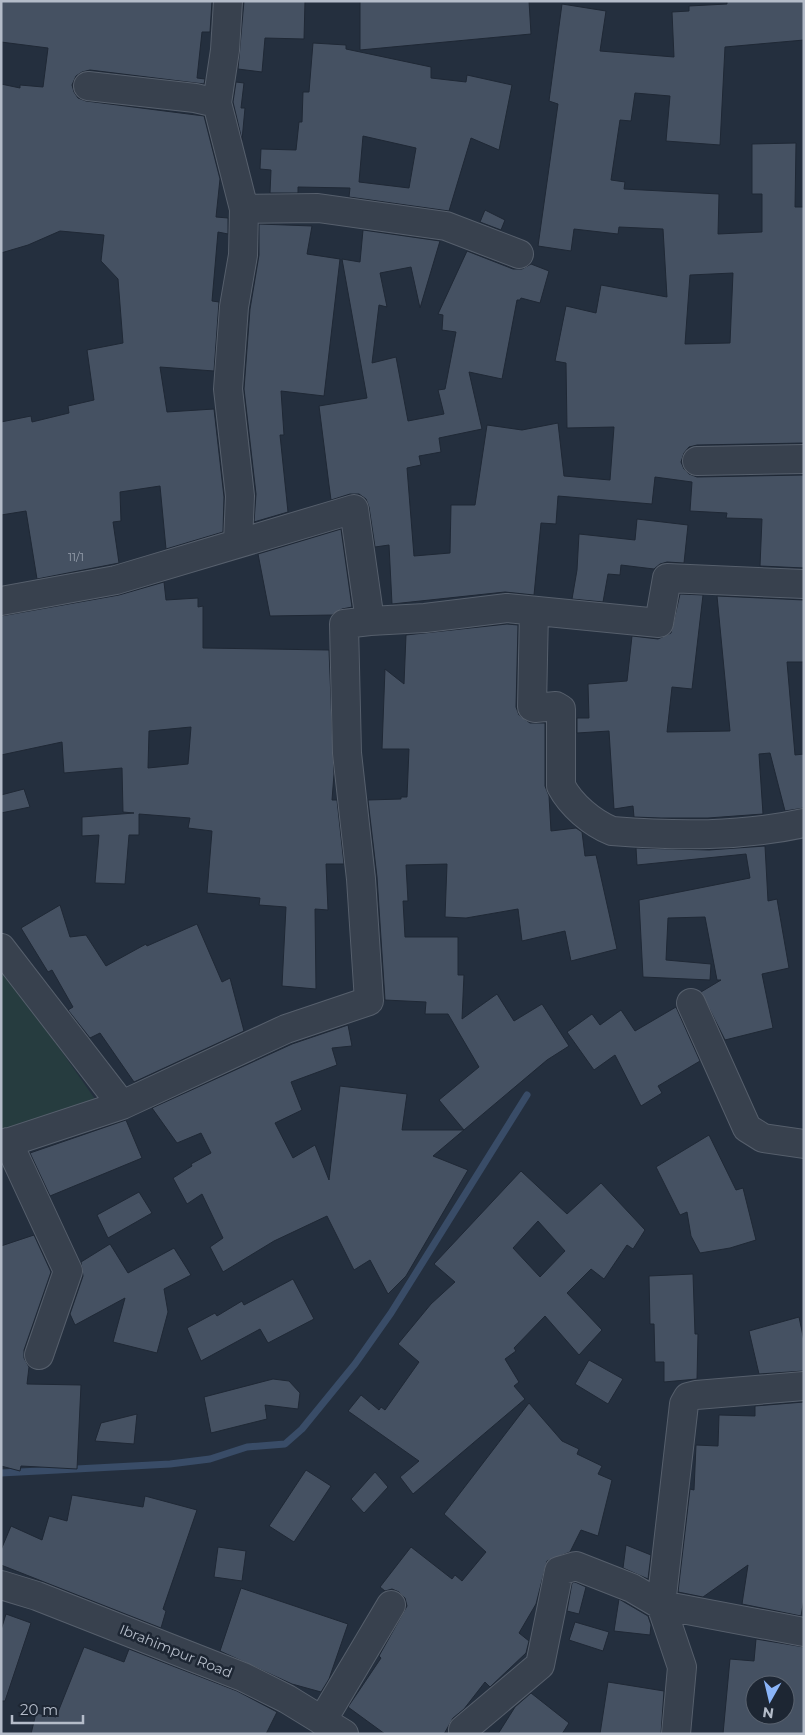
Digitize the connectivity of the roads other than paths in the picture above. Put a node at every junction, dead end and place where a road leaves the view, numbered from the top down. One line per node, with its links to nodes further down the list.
1 (228, 1): 3 (street)
2 (88, 86): 3 (street)
3 (217, 103): 4 (street)
4 (244, 209): 5 (street); 8 (street)
5 (520, 254)
6 (804, 458): 7 (street)
7 (697, 460)
8 (238, 542): 10 (street); 12 (street)
9 (804, 584): 11 (street)
10 (1, 601)
11 (534, 610): 12 (street); 13 (street)
12 (370, 621): 16 (street)
13 (804, 824)
14 (1, 948): 16 (street)
15 (691, 1003): 18 (street)
16 (122, 1105): 17 (street)
17 (5, 1144): 19 (street)
18 (804, 1144)
19 (39, 1355)
20 (804, 1386): 23 (street)
21 (1, 1584): 25 (street, Ibrahimpur Road)
22 (391, 1605): 25 (street)
23 (661, 1605): 24 (street); 26 (street); 27 (street)
24 (804, 1632)
25 (333, 1728)
26 (463, 1730)
27 (676, 1734)

